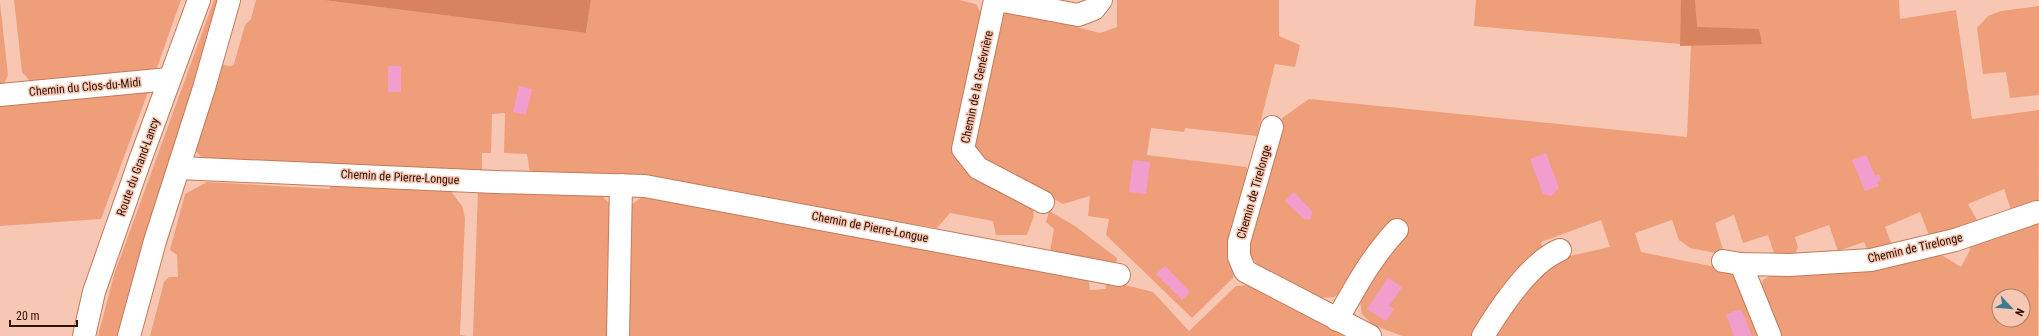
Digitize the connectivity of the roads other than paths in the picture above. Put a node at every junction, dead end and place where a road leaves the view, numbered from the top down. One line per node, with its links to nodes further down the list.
1 (199, 0): 5 (street, Route du Grand-Lancy)
2 (229, 0): 8 (street)
3 (997, 0): 4 (street, Chemin de la Genévrière); 10 (street, Chemin de la Genévrière)
4 (1101, 0)
5 (169, 79): 6 (street, Chemin du Clos-du-Midi); 16 (street, Route du Grand-Lancy)
6 (0, 95)
7 (1272, 127): 15 (street, Chemin de Tirelonge)
8 (179, 168): 9 (street, Chemin de Pierre-Longue); 17 (street)
9 (621, 185): 14 (street, Chemin de Pierre-Longue); 18 (street)
10 (1043, 202)
11 (2037, 212): 21 (street, Chemin de Tirelonge)
12 (1397, 230): 15 (street)
13 (1560, 250): 20 (street)
14 (1119, 274)
15 (1337, 320): 19 (street, Chemin de Tirelonge)
16 (84, 336)
17 (129, 336)
18 (618, 336)
19 (1370, 336)
20 (1483, 336)
21 (1770, 336)

